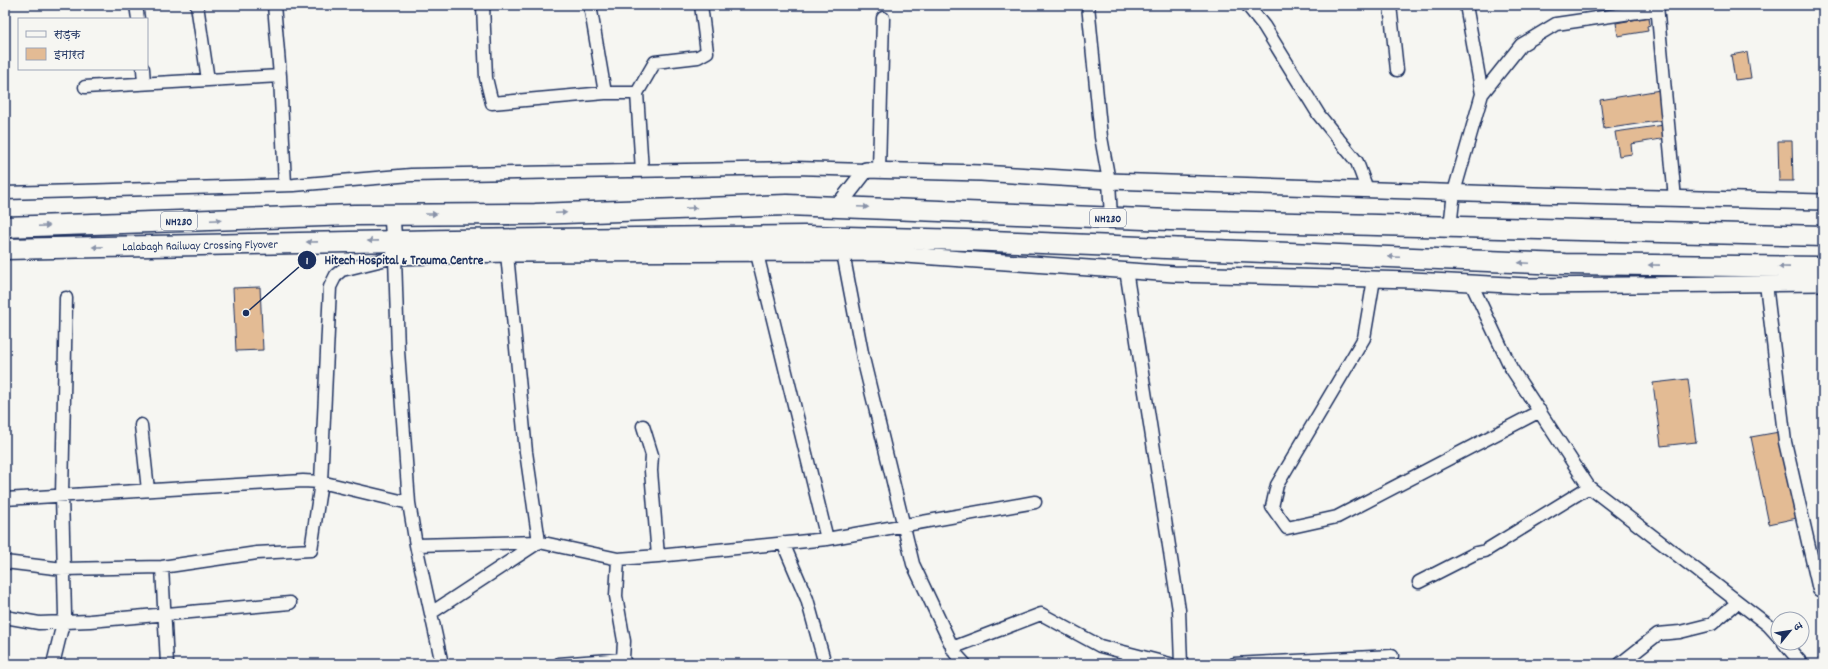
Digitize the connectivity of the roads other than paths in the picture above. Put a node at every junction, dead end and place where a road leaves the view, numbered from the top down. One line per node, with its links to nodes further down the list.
1 (136, 5): 12 (street)
2 (197, 5): 17 (street)
3 (274, 5): 16 (street)
4 (483, 5): 20 (street)
5 (590, 5): 20 (street)
6 (700, 5): 21 (street)
7 (1088, 5): 25 (street)
8 (1248, 5): 27 (street)
9 (1390, 5): 15 (street)
10 (1466, 5): 22 (street)
11 (1657, 7): 22 (street); 30 (street)
12 (138, 18)
13 (883, 18): 23 (street)
14 (143, 70): 18 (street)
15 (1397, 70)
16 (280, 76): 17 (street); 26 (street)
17 (208, 80): 18 (street)
18 (144, 83): 19 (street)
19 (85, 87)
20 (605, 93): 21 (street)
21 (637, 93): 24 (street)
22 (1482, 94): 28 (street)
23 (873, 170): 24 (street); 25 (street); 32 (street)
24 (642, 171): 26 (street)
25 (1109, 181): 27 (street); 34 (street)
26 (284, 185): 29 (street)
27 (1367, 189): 28 (street)
28 (1454, 192): 30 (street); 36 (street)
29 (5, 193)
30 (1675, 199): 31 (street)
31 (1823, 202)
32 (838, 206): 33 (highway, NH230, one-way to 32); 34 (highway, NH230, one-way to 34)
33 (392, 215): 35 (highway, Lalabagh Railway Crossing Flyover / NH230, one-way to 33); 40 (street)
34 (1111, 218): 36 (highway, NH230)
35 (5, 227)
36 (1450, 227): 37 (highway, NH230)
37 (1823, 236)
38 (872, 245): 40 (highway, NH230); 41 (street); 44 (highway, NH230, one-way to 38); 46 (street)
39 (5, 249): 40 (highway, Lalabagh Railway Crossing Flyover / NH230, one-way to 39)
40 (395, 249): 42 (street); 56 (street); 62 (street)
41 (843, 253): 43 (street); 63 (street)
42 (507, 254): 43 (street); 65 (street)
43 (757, 254): 64 (street)
44 (1425, 259): 45 (highway, NH230, one-way to 44); 48 (street)
45 (1823, 267)
46 (1126, 270): 47 (street); 95 (street)
47 (1374, 279): 48 (street); 53 (street)
48 (1412, 280): 49 (street)
49 (1471, 283): 51 (street); 53 (street)
50 (1823, 283): 51 (street)
51 (1766, 284): 74 (street)
52 (66, 298): 59 (street)
53 (1540, 411): 57 (street)
54 (142, 425): 58 (street)
55 (643, 426): 68 (street)
56 (320, 482): 58 (street); 62 (street); 71 (street)
57 (1589, 487): 73 (street); 75 (street)
58 (148, 490): 59 (street)
59 (62, 495): 60 (street); 72 (street)
60 (5, 498)
61 (1035, 502): 63 (street)
62 (409, 503): 67 (street)
63 (904, 525): 64 (street); 82 (street)
64 (827, 539): 66 (street)
65 (539, 542): 67 (street); 69 (street); 77 (street)
66 (783, 543): 68 (street); 91 (street)
67 (416, 545): 77 (street)
68 (658, 556): 69 (street)
69 (618, 559): 86 (street)
70 (5, 562): 72 (street)
71 (162, 567): 72 (street); 78 (street)
72 (63, 569): 80 (street)
73 (1419, 582)
74 (1819, 590)
75 (1738, 602): 81 (street); 97 (street)
76 (290, 603): 78 (street)
77 (431, 613): 89 (street)
78 (164, 616): 80 (street); 88 (street)
79 (5, 617): 80 (street)
80 (63, 622): 87 (street)
81 (1770, 627)
82 (952, 648): 84 (street); 92 (street)
83 (1791, 651): 98 (street)
84 (1134, 655): 93 (street); 94 (street)
85 (1392, 656): 96 (street)
86 (624, 662): 90 (street)
87 (53, 664)
88 (167, 664)
89 (442, 664)
90 (560, 664)
91 (825, 664)
92 (965, 664)
93 (1125, 664)
94 (1170, 664)
95 (1181, 664)
96 (1234, 664)
97 (1620, 664)
98 (1802, 664)

